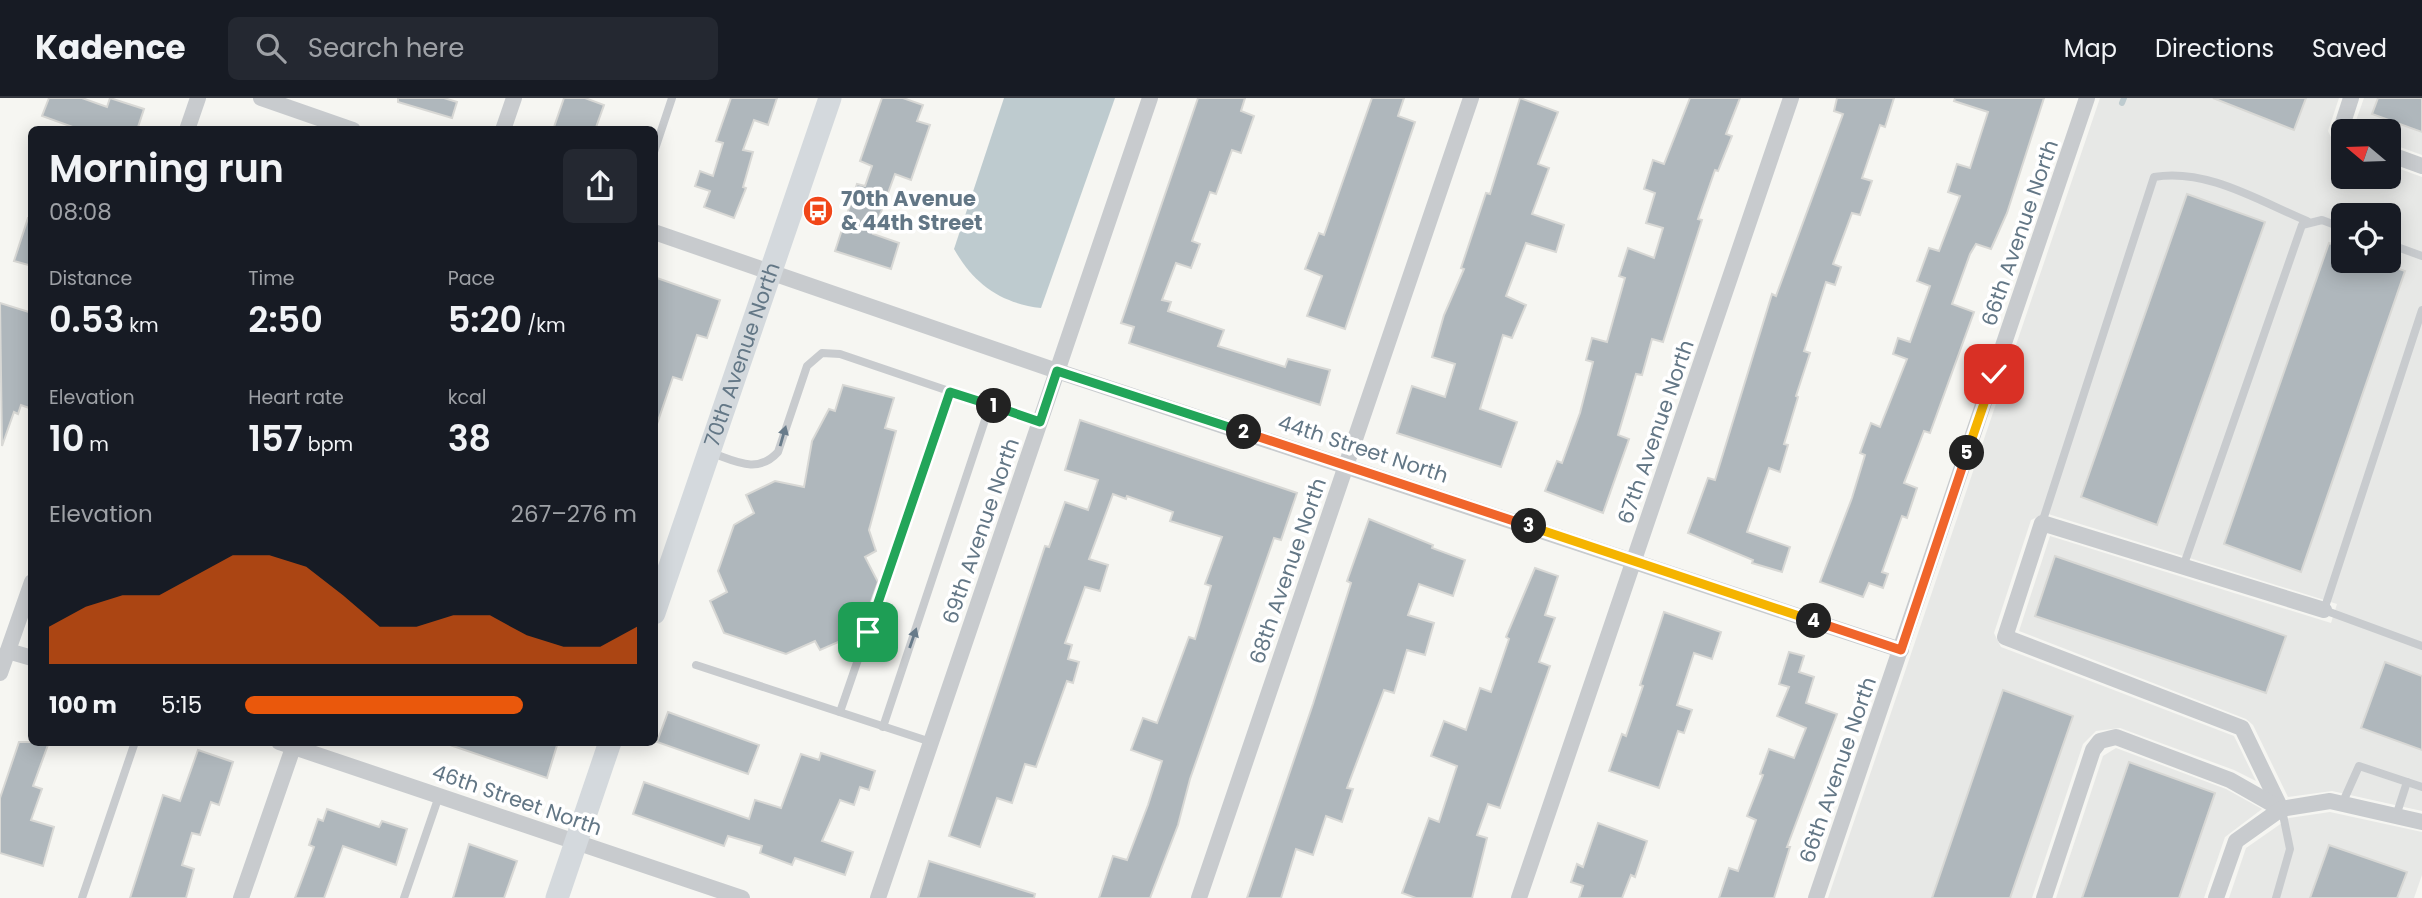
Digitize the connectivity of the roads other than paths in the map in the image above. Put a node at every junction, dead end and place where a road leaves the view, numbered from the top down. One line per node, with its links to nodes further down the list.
1 (198, 98): 12 (street)
2 (261, 98): 13 (street)
3 (514, 98): 14 (street)
4 (672, 98): 15 (lane)
5 (830, 98): 23 (street, 70th Avenue North)
6 (1150, 98): 25 (street, 69th Avenue North)
7 (1471, 98): 30 (street, 68th Avenue North)
8 (1791, 98): 32 (street, 67th Avenue North)
9 (2087, 98): 39 (street, 66th Avenue North)
10 (2351, 98): 11 (street)
11 (2344, 119)
12 (188, 126)
13 (342, 126)
14 (504, 126)
15 (658, 140)
16 (2401, 158): 17 (street)
17 (2422, 166)
18 (2307, 221): 19 (lane); 31 (lane); 33 (lane)
19 (2331, 223)
20 (658, 233): 23 (street, 44th Street North)
21 (2401, 248): 22 (lane)
22 (2422, 256)
23 (771, 271): 25 (street, 44th Street North); 29 (street, 70th Avenue North)
24 (2422, 310): 36 (lane)
25 (1057, 371): 28 (street, 69th Avenue North); 30 (street, 44th Street North)
26 (950, 392): 27 (lane); 29 (lane, one-way to 26); 43 (lane)
27 (990, 405): 28 (lane); 44 (lane, one-way to 27)
28 (1040, 422): 45 (street, 69th Avenue North)
29 (709, 452): 35 (street, 70th Avenue North)
30 (1346, 466): 32 (street, 44th Street North); 64 (street, 68th Avenue North)
31 (2042, 523): 33 (street); 54 (street)
32 (1634, 561): 39 (street, 44th Street North); 65 (street, 67th Avenue North)
33 (2183, 567): 36 (street)
34 (28, 593): 38 (street)
35 (658, 601)
36 (2324, 610): 37 (lane)
37 (2422, 646)
38 (8, 650): 40 (street); 42 (street)
39 (1901, 650): 66 (street, 66th Avenue North)
40 (28, 658)
41 (696, 665): 43 (lane)
42 (0, 673)
43 (841, 712): 44 (lane)
44 (883, 727): 45 (lane)
45 (931, 742): 63 (street, 69th Avenue North)
46 (134, 746): 58 (lane)
47 (288, 746): 59 (street)
48 (295, 746): 52 (street, 46th Street North)
49 (609, 746): 57 (street)
50 (2407, 782): 51 (lane); 53 (lane); 55 (lane)
51 (2422, 787)
52 (439, 796): 57 (street, 46th Street North); 60 (lane)
53 (2342, 804): 54 (street); 55 (street)
54 (2281, 809): 67 (street); 68 (street); 69 (lane)
55 (2396, 816): 56 (street)
56 (2422, 822)
57 (576, 842): 61 (street); 62 (street, 46th Street North)
58 (82, 898)
59 (242, 898)
60 (404, 898)
61 (558, 898)
62 (742, 898)
63 (878, 898)
64 (1199, 898)
65 (1519, 898)
66 (1816, 898)
67 (2044, 898)
68 (2217, 898)
69 (2276, 898)

